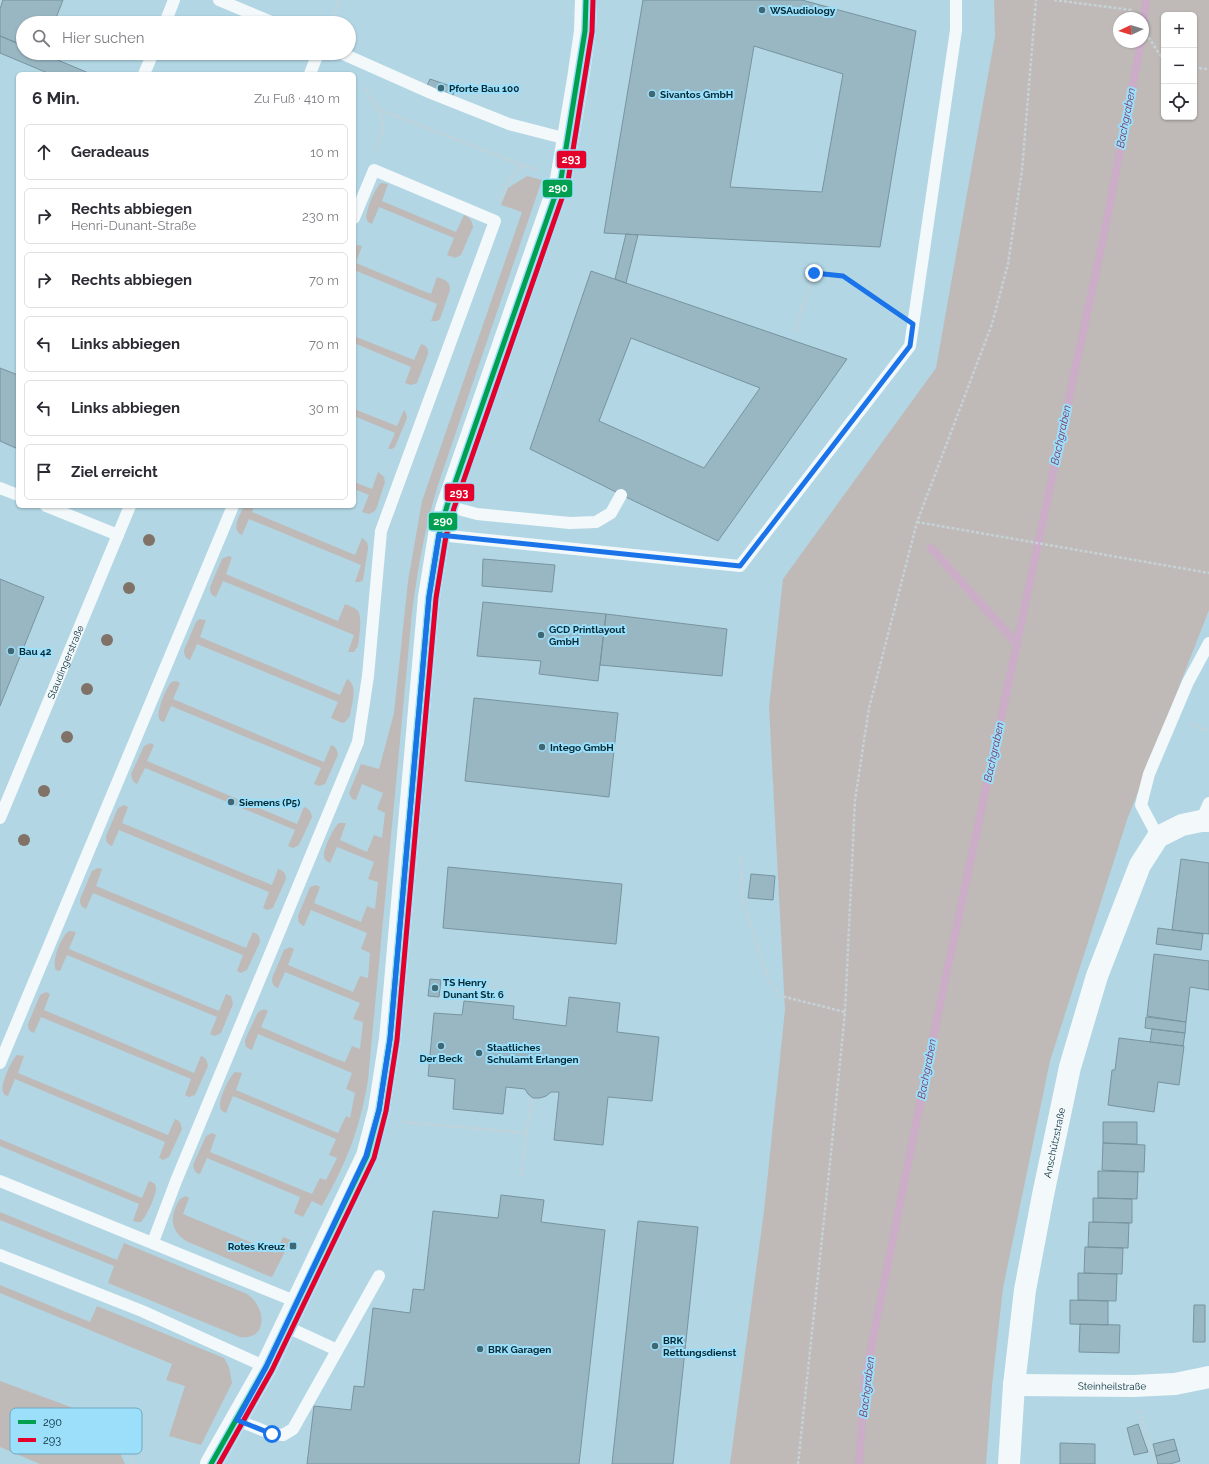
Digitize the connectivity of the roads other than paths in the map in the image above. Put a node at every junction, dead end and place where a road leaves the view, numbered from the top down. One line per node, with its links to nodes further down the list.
1 (174, 0): 5 (lane)
2 (219, 0): 6 (lane)
3 (586, 0): 12 (street)
4 (956, 0): 22 (lane)
5 (168, 16)
6 (257, 16)
7 (150, 60): 10 (lane)
8 (315, 60): 11 (lane)
9 (356, 60): 12 (lane)
10 (145, 72)
11 (311, 72)
12 (568, 139): 17 (street)
13 (356, 213): 29 (lane)
14 (0, 488): 15 (lane)
15 (16, 494)
16 (621, 495): 17 (lane)
17 (447, 506): 22 (street)
18 (51, 508): 21 (lane)
19 (129, 508): 21 (lane, Staudingerstraße)
20 (232, 508): 27 (lane)
21 (118, 535): 25 (lane, Staudingerstraße)
22 (439, 535): 32 (street)
23 (1209, 644): 26 (lane)
24 (1206, 815): 26 (street)
25 (0, 818)
26 (1158, 837): 37 (street, Anschützstraße)
27 (0, 1063)
28 (0, 1181): 29 (lane)
29 (153, 1242): 32 (lane)
30 (0, 1255): 35 (lane)
31 (378, 1276): 34 (lane)
32 (297, 1302): 33 (street)
33 (286, 1326): 34 (lane); 35 (street)
34 (337, 1350): 38 (lane)
35 (266, 1367): 38 (street)
36 (1209, 1377): 37 (street, Steinheilstraße)
37 (1014, 1385): 40 (street, Anschützstraße)
38 (237, 1420): 39 (street)
39 (211, 1464)
40 (1010, 1464)

